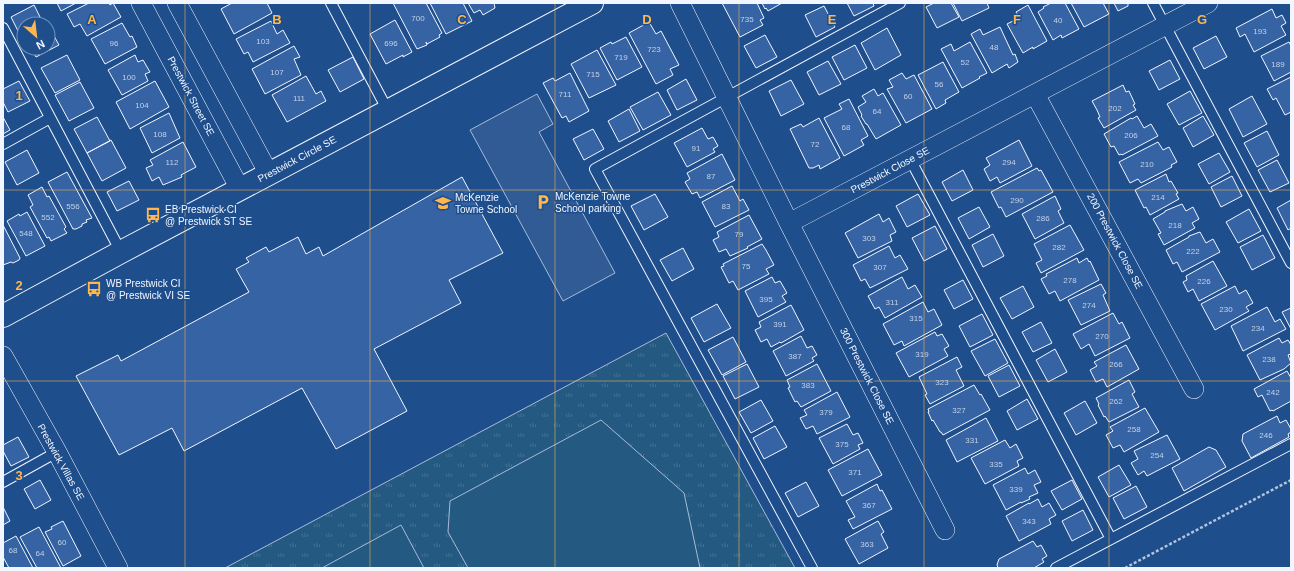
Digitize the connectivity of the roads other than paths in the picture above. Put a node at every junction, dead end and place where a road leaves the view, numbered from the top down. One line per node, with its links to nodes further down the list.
1 (141, 3): 18 (street, Prestwick Street SE)
2 (177, 3): 17 (street)
3 (331, 3): 13 (lane)
4 (592, 3): 13 (street, Prestwick Circle SE)
5 (680, 3): 12 (street)
6 (900, 3): 12 (lane)
7 (1153, 3): 9 (lane)
8 (1208, 3): 9 (street, Prestwick Close SE)
9 (1165, 26): 11 (street, Prestwick Close SE); 21 (lane)
10 (3, 28): 14 (lane)
11 (1035, 94): 16 (street, Prestwick Close SE); 24 (street, 200 Prestwick Close SE)
12 (727, 97): 19 (street); 31 (lane)
13 (388, 111): 17 (street, Prestwick Circle SE)
14 (50, 118): 15 (lane); 20 (lane)
15 (3, 144)
16 (910, 159): 19 (street, Prestwick Close SE); 29 (lane)
17 (269, 174): 18 (street, Prestwick Circle SE)
18 (240, 189): 20 (street, Prestwick Circle SE)
19 (789, 223): 28 (street, 300 Prestwick Close SE)
20 (121, 252): 22 (street, Prestwick Circle SE)
21 (1291, 263)
22 (3, 316)
23 (3, 356): 26 (street, Prestwick Villas SE)
24 (1194, 389)
25 (1291, 444): 29 (lane)
26 (57, 452): 27 (lane); 30 (street, Prestwick Villas SE)
27 (3, 482)
28 (945, 530)
29 (1111, 539): 32 (lane)
30 (118, 568)
31 (812, 568)
32 (1056, 568)

